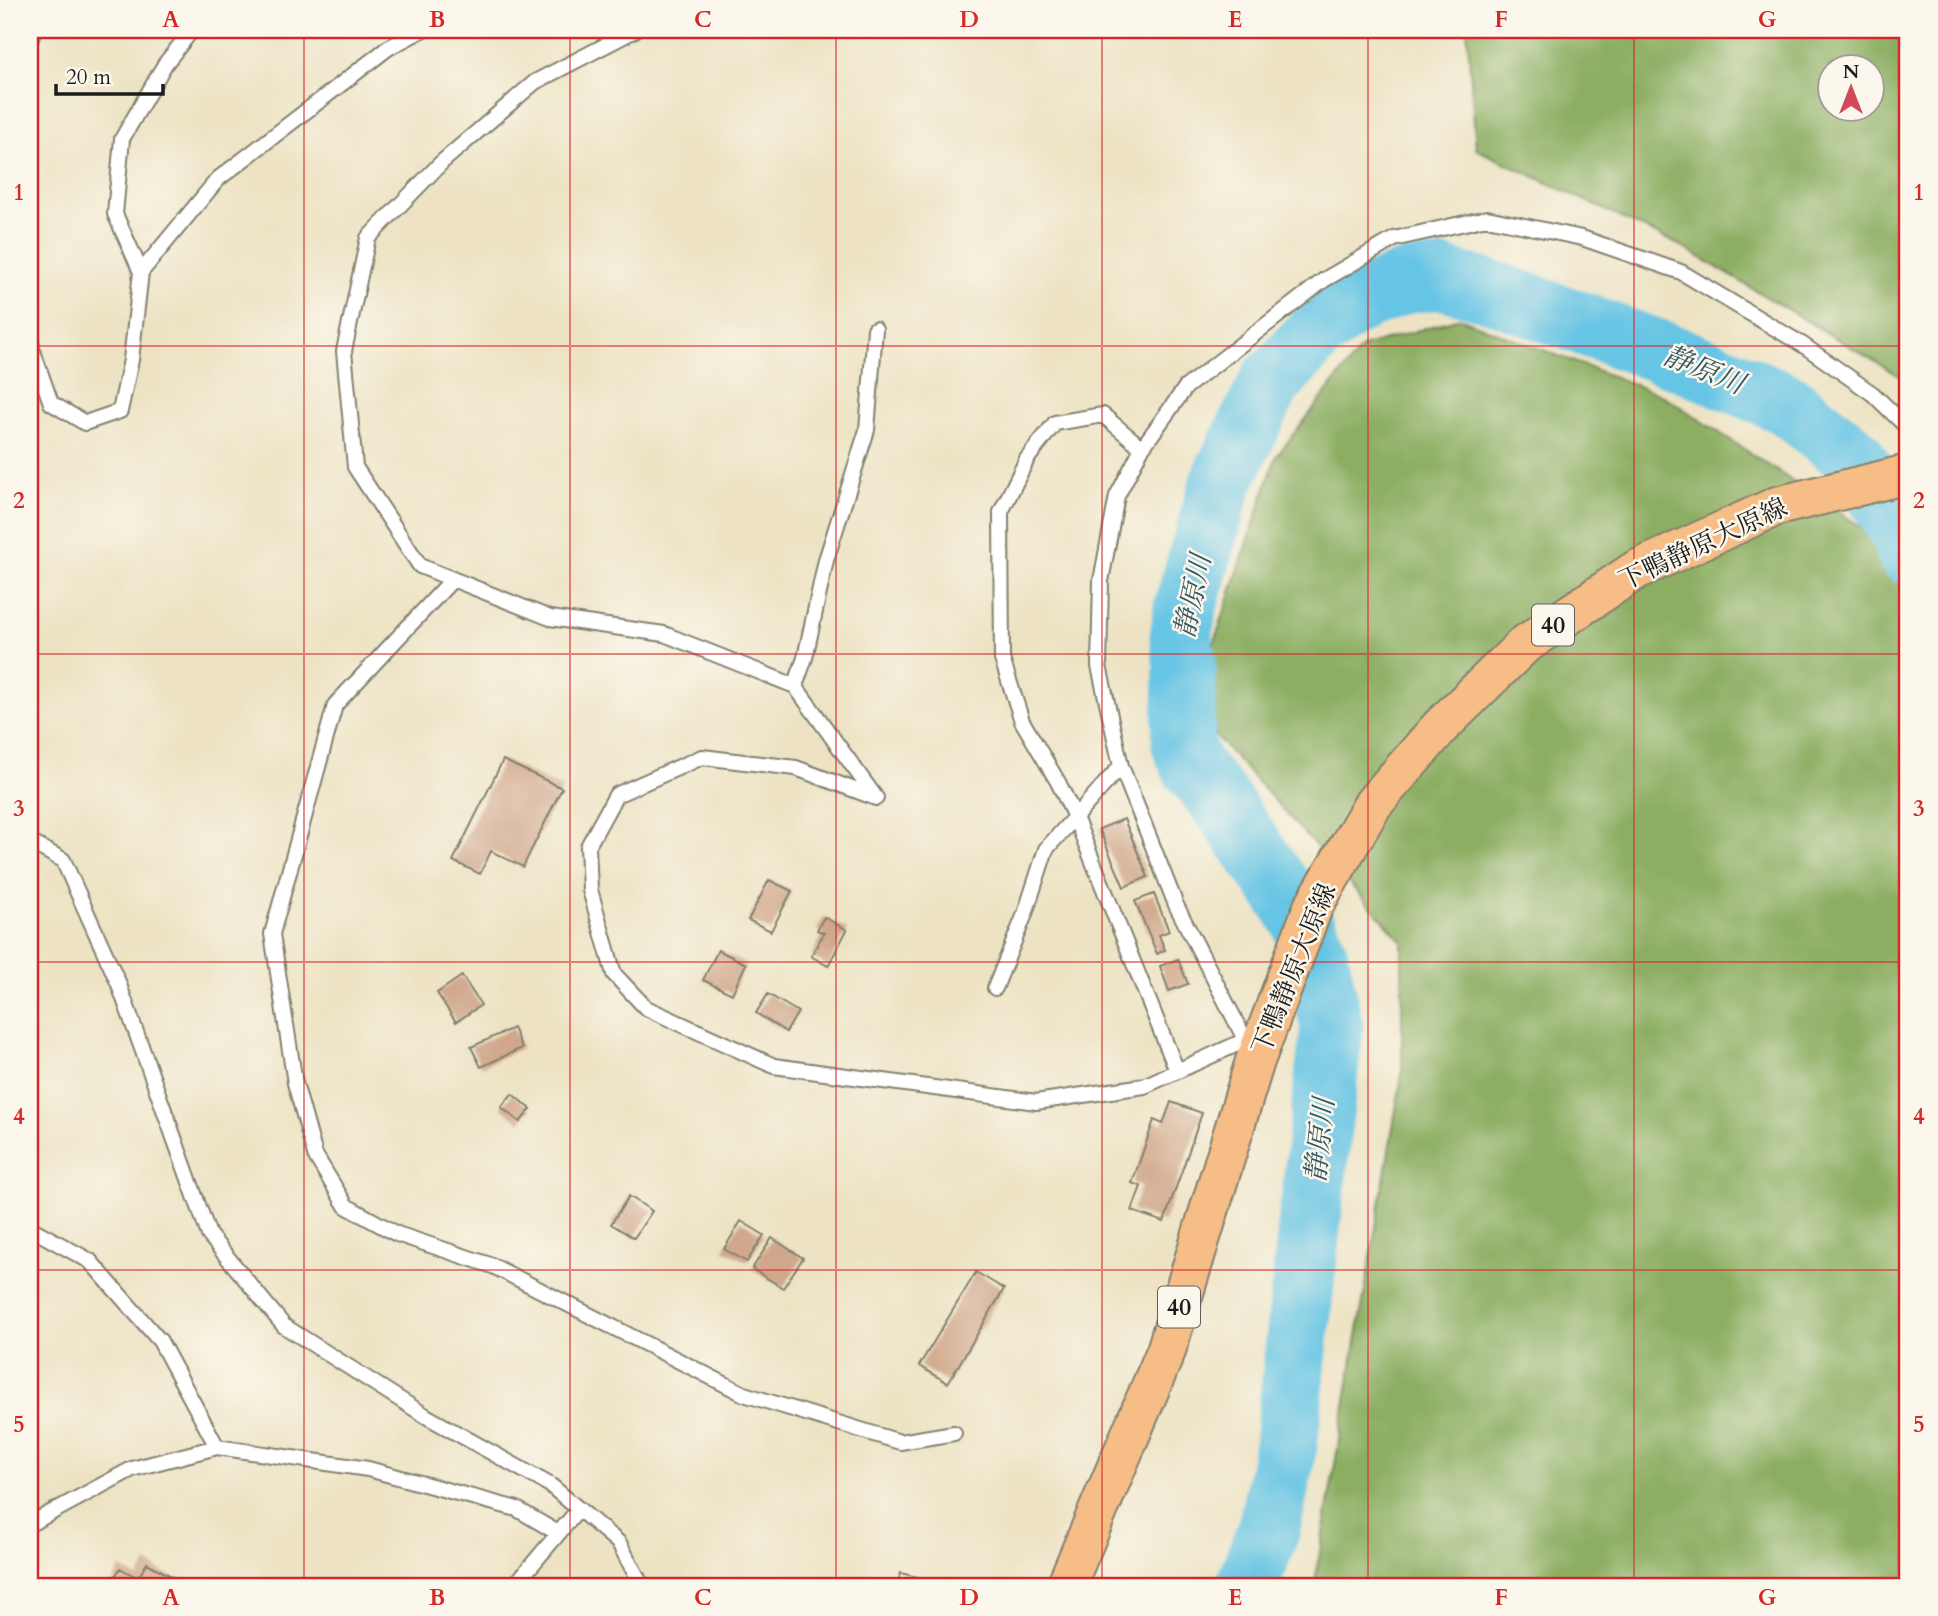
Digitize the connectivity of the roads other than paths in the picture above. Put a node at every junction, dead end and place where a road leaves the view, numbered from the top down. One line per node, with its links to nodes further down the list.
1 (34, 30): 5 (lane)
2 (192, 30): 6 (lane)
3 (422, 30): 6 (lane)
4 (635, 30): 12 (lane)
5 (30, 41)
6 (141, 272): 8 (lane)
7 (876, 329): 13 (lane)
8 (30, 334)
9 (1908, 428): 10 (lane)
10 (1142, 448): 14 (lane); 15 (lane)
11 (1908, 474): 18 (main road, 下鴨静原大原線 / 40)
12 (453, 579): 13 (lane); 21 (lane)
13 (795, 686): 19 (lane)
14 (1121, 766): 15 (lane); 18 (lane)
15 (1075, 817): 17 (lane); 19 (lane)
16 (30, 842): 23 (lane)
17 (995, 988)
18 (1257, 1040): 19 (lane); 28 (main road, 下鴨静原大原線 / 40)
19 (1177, 1071)
20 (30, 1228): 22 (lane)
21 (954, 1433)
22 (217, 1447): 24 (lane); 25 (lane)
23 (579, 1509): 25 (lane); 27 (lane)
24 (30, 1524)
25 (558, 1533): 26 (lane)
26 (514, 1586)
27 (642, 1586)
28 (1066, 1586)

